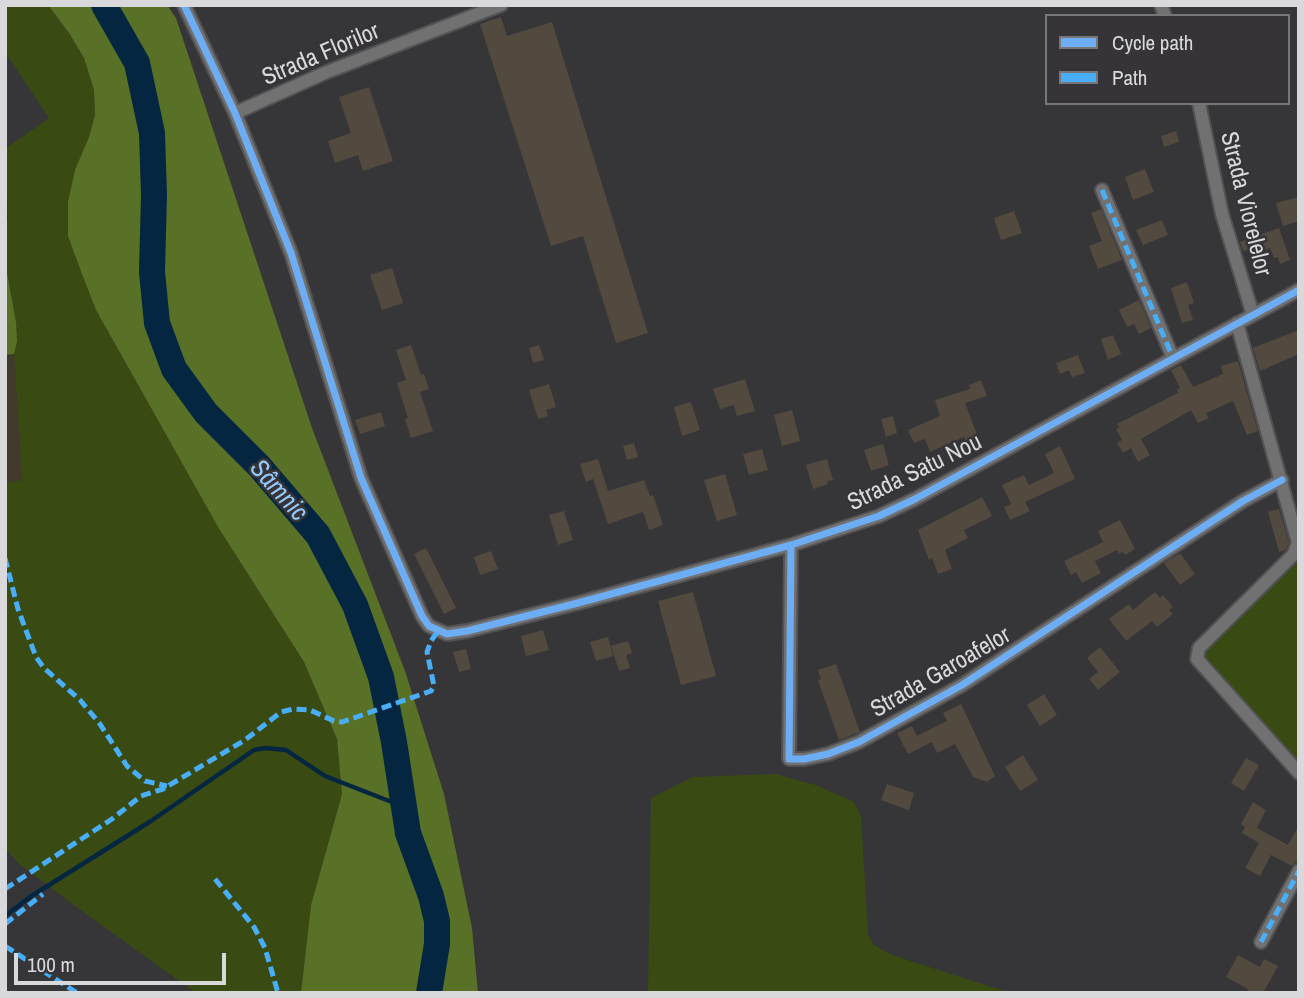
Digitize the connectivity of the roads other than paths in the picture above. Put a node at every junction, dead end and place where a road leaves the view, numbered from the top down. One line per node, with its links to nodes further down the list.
1 (184, 5): 4 (street)
2 (501, 5): 4 (street, Strada Florilor)
3 (1199, 105): 7 (street, Strada Viorelelor)
4 (235, 113): 11 (street, Strada Satu Nou)
5 (1102, 190): 9 (street)
6 (1299, 290): 7 (street, Strada Satu Nou)
7 (1253, 314): 8 (street, Strada Satu Nou)
8 (1237, 323): 9 (street, Strada Satu Nou); 10 (street)
9 (1173, 358): 11 (street, Strada Satu Nou)
10 (1282, 480): 11 (street, Strada Garoafelor); 12 (street)
11 (791, 545)
12 (1299, 773)
13 (1299, 871): 14 (street)
14 (1261, 942)

